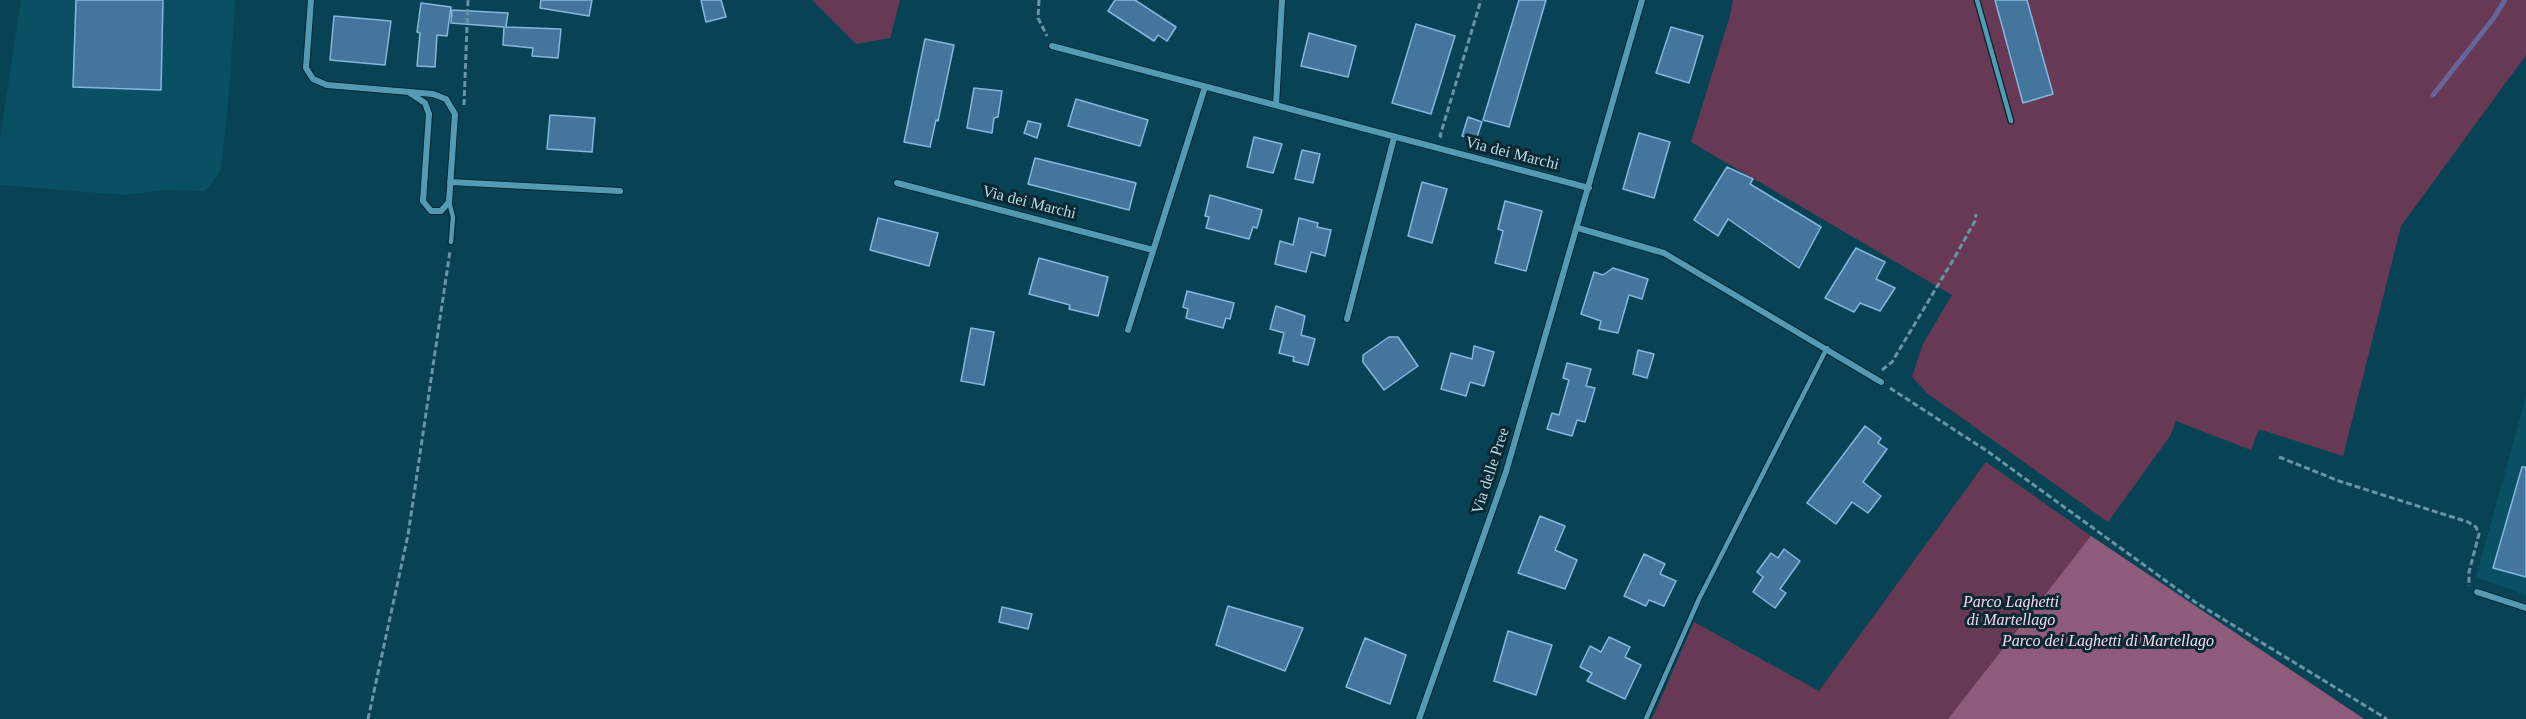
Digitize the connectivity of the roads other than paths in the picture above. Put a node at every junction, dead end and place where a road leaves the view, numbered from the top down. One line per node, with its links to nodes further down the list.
1 (311, 0): 7 (street)
2 (1282, 0): 8 (street)
3 (1642, 0): 13 (street, Via delle Pree)
4 (1977, 0): 9 (lane)
5 (1052, 46): 6 (street, Via dei Marchi)
6 (1205, 87): 8 (street, Via dei Marchi); 18 (street)
7 (410, 93): 11 (street); 15 (street)
8 (1276, 105): 10 (street, Via dei Marchi)
9 (2011, 121)
10 (1394, 138): 13 (street, Via dei Marchi); 19 (street)
11 (450, 182): 14 (street); 15 (street)
12 (897, 183): 18 (street, Via dei Marchi)
13 (1589, 188): 16 (street, Via delle Pree)
14 (620, 191)
15 (449, 202): 17 (lane)
16 (1578, 228): 21 (street); 25 (street, Via delle Pree)
17 (451, 242)
18 (1153, 250): 20 (street)
19 (1347, 319)
20 (1128, 330)
21 (1827, 348): 22 (street); 26 (lane)
22 (1881, 382)
23 (2477, 592): 24 (street)
24 (2526, 608)
25 (1419, 719)
26 (1646, 719)

